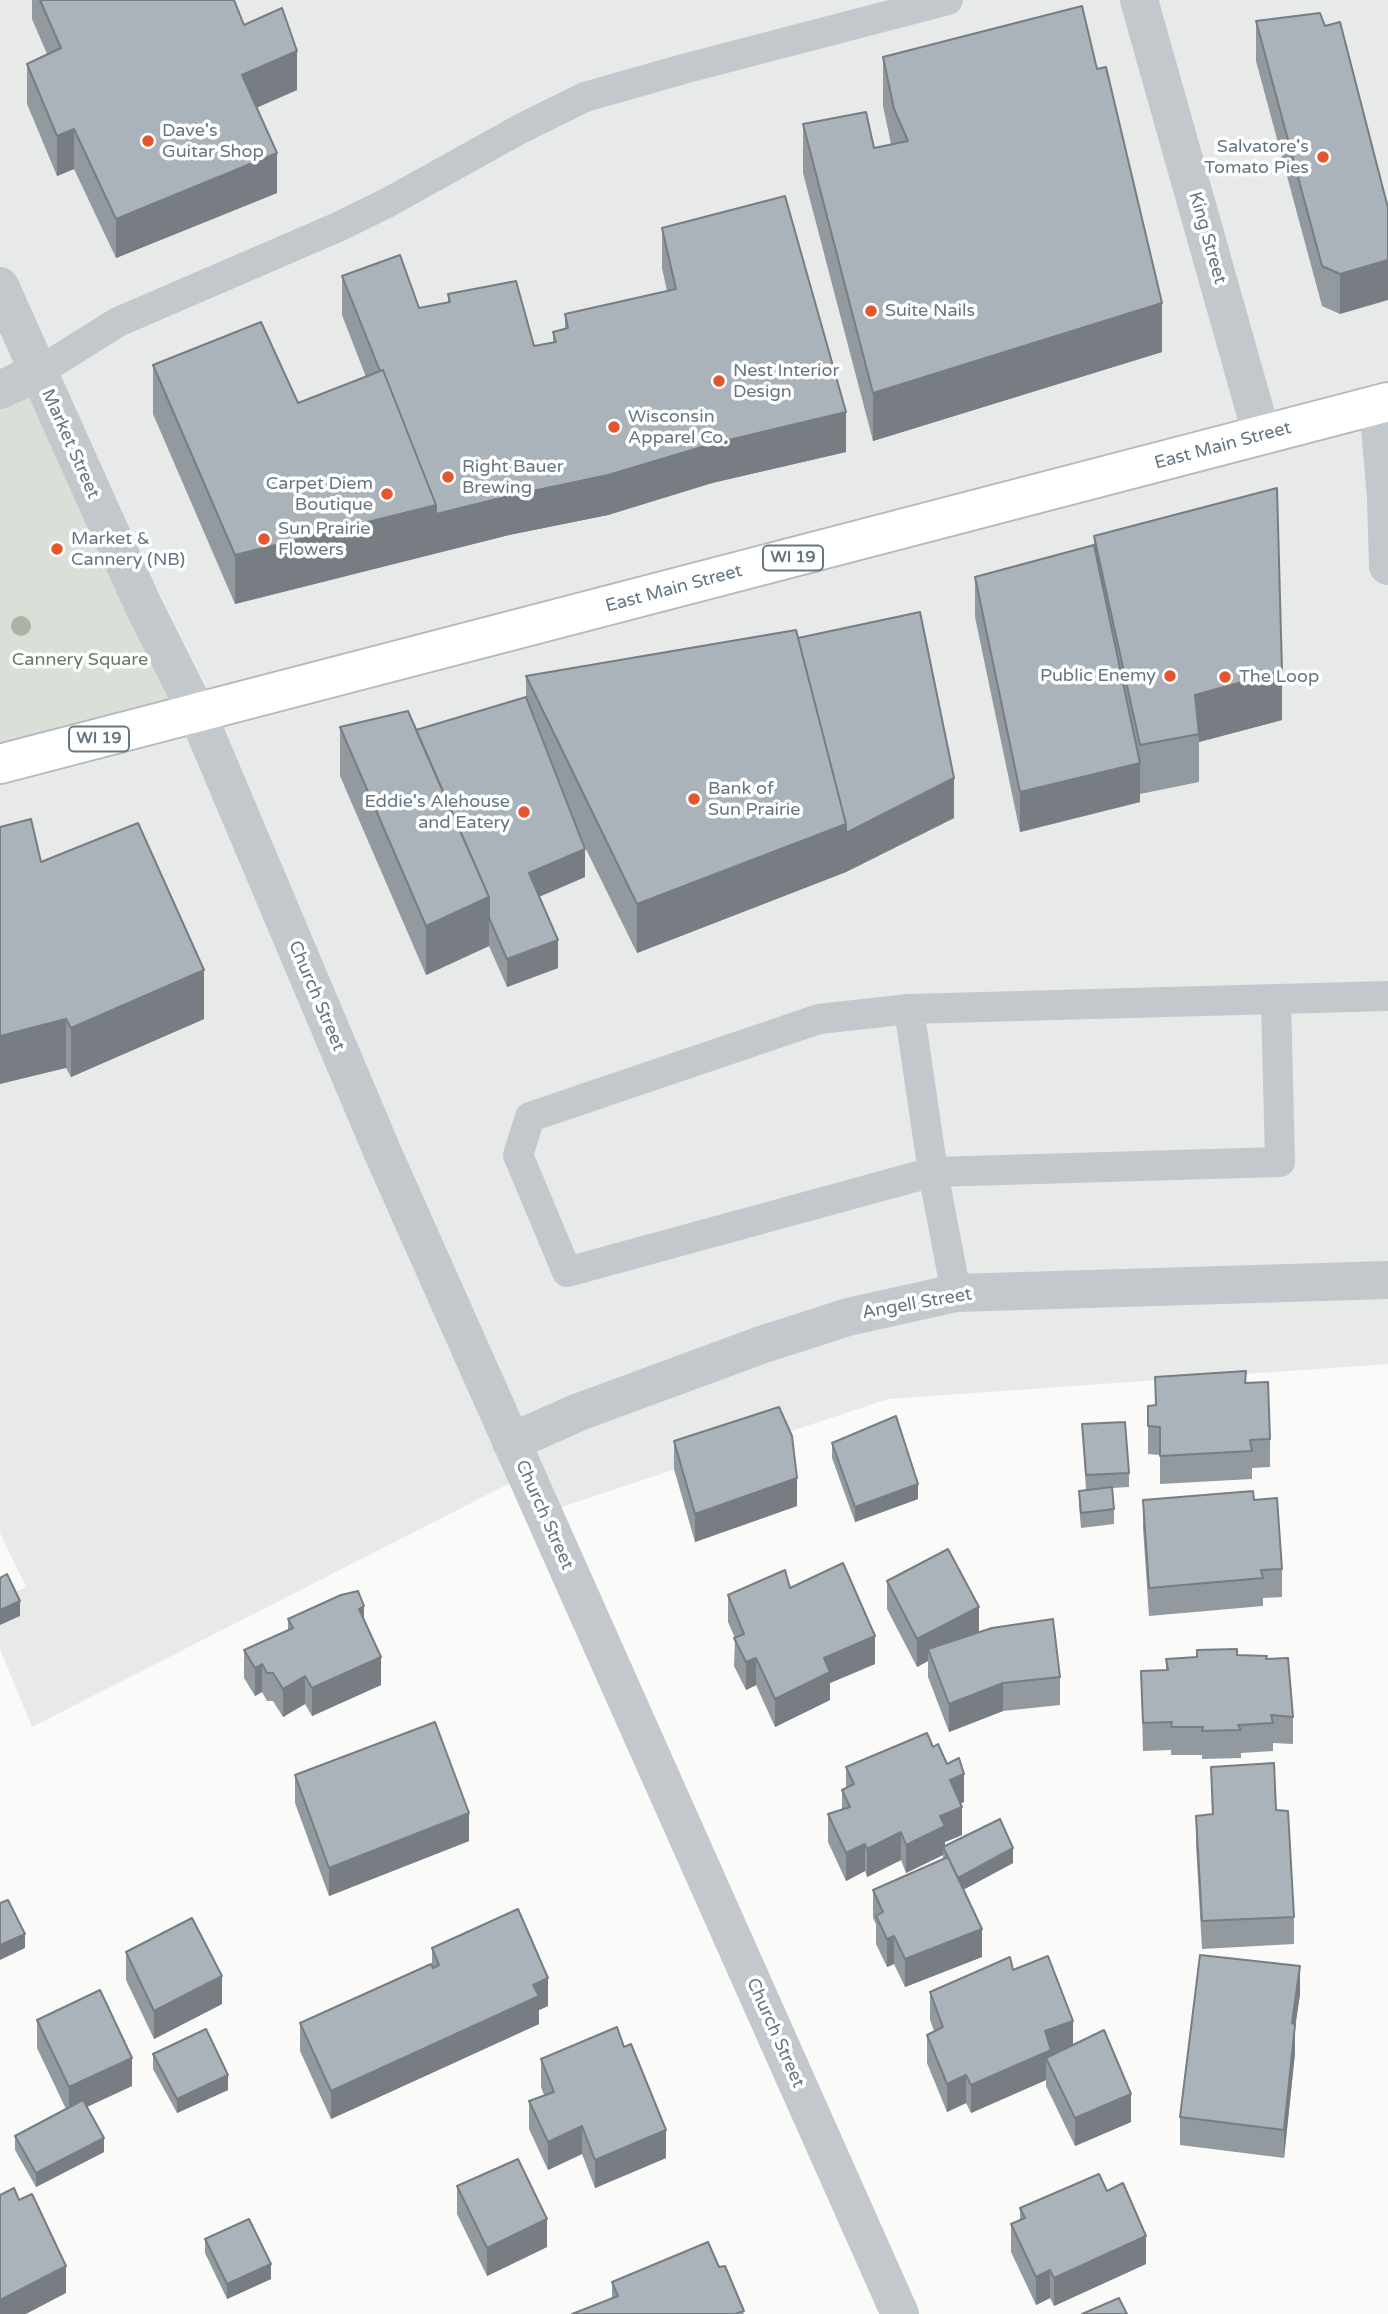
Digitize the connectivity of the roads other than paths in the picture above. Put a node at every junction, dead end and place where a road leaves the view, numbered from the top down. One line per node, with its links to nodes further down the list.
1 (948, 0): 4 (lane)
2 (1139, 0): 7 (street, King Street)
3 (0, 286): 4 (street, Market Street)
4 (38, 372): 5 (street); 9 (street, Market Street)
5 (0, 390)
6 (1383, 403): 7 (main road, East Main Street / WI 19); 8 (street)
7 (1262, 436): 9 (main road, East Main Street / WI 19)
8 (1388, 566)
9 (197, 713): 10 (main road, East Main Street / WI 19); 17 (street, Church Street)
10 (0, 764)
11 (1388, 996): 12 (lane)
12 (1276, 1000): 13 (lane); 14 (lane)
13 (909, 1009): 14 (lane); 14 (lane)
14 (933, 1171): 16 (lane)
15 (1388, 1280): 16 (street, Angell Street)
16 (956, 1293): 17 (street, Angell Street)
17 (511, 1442): 18 (street, Church Street)
18 (900, 2314)

